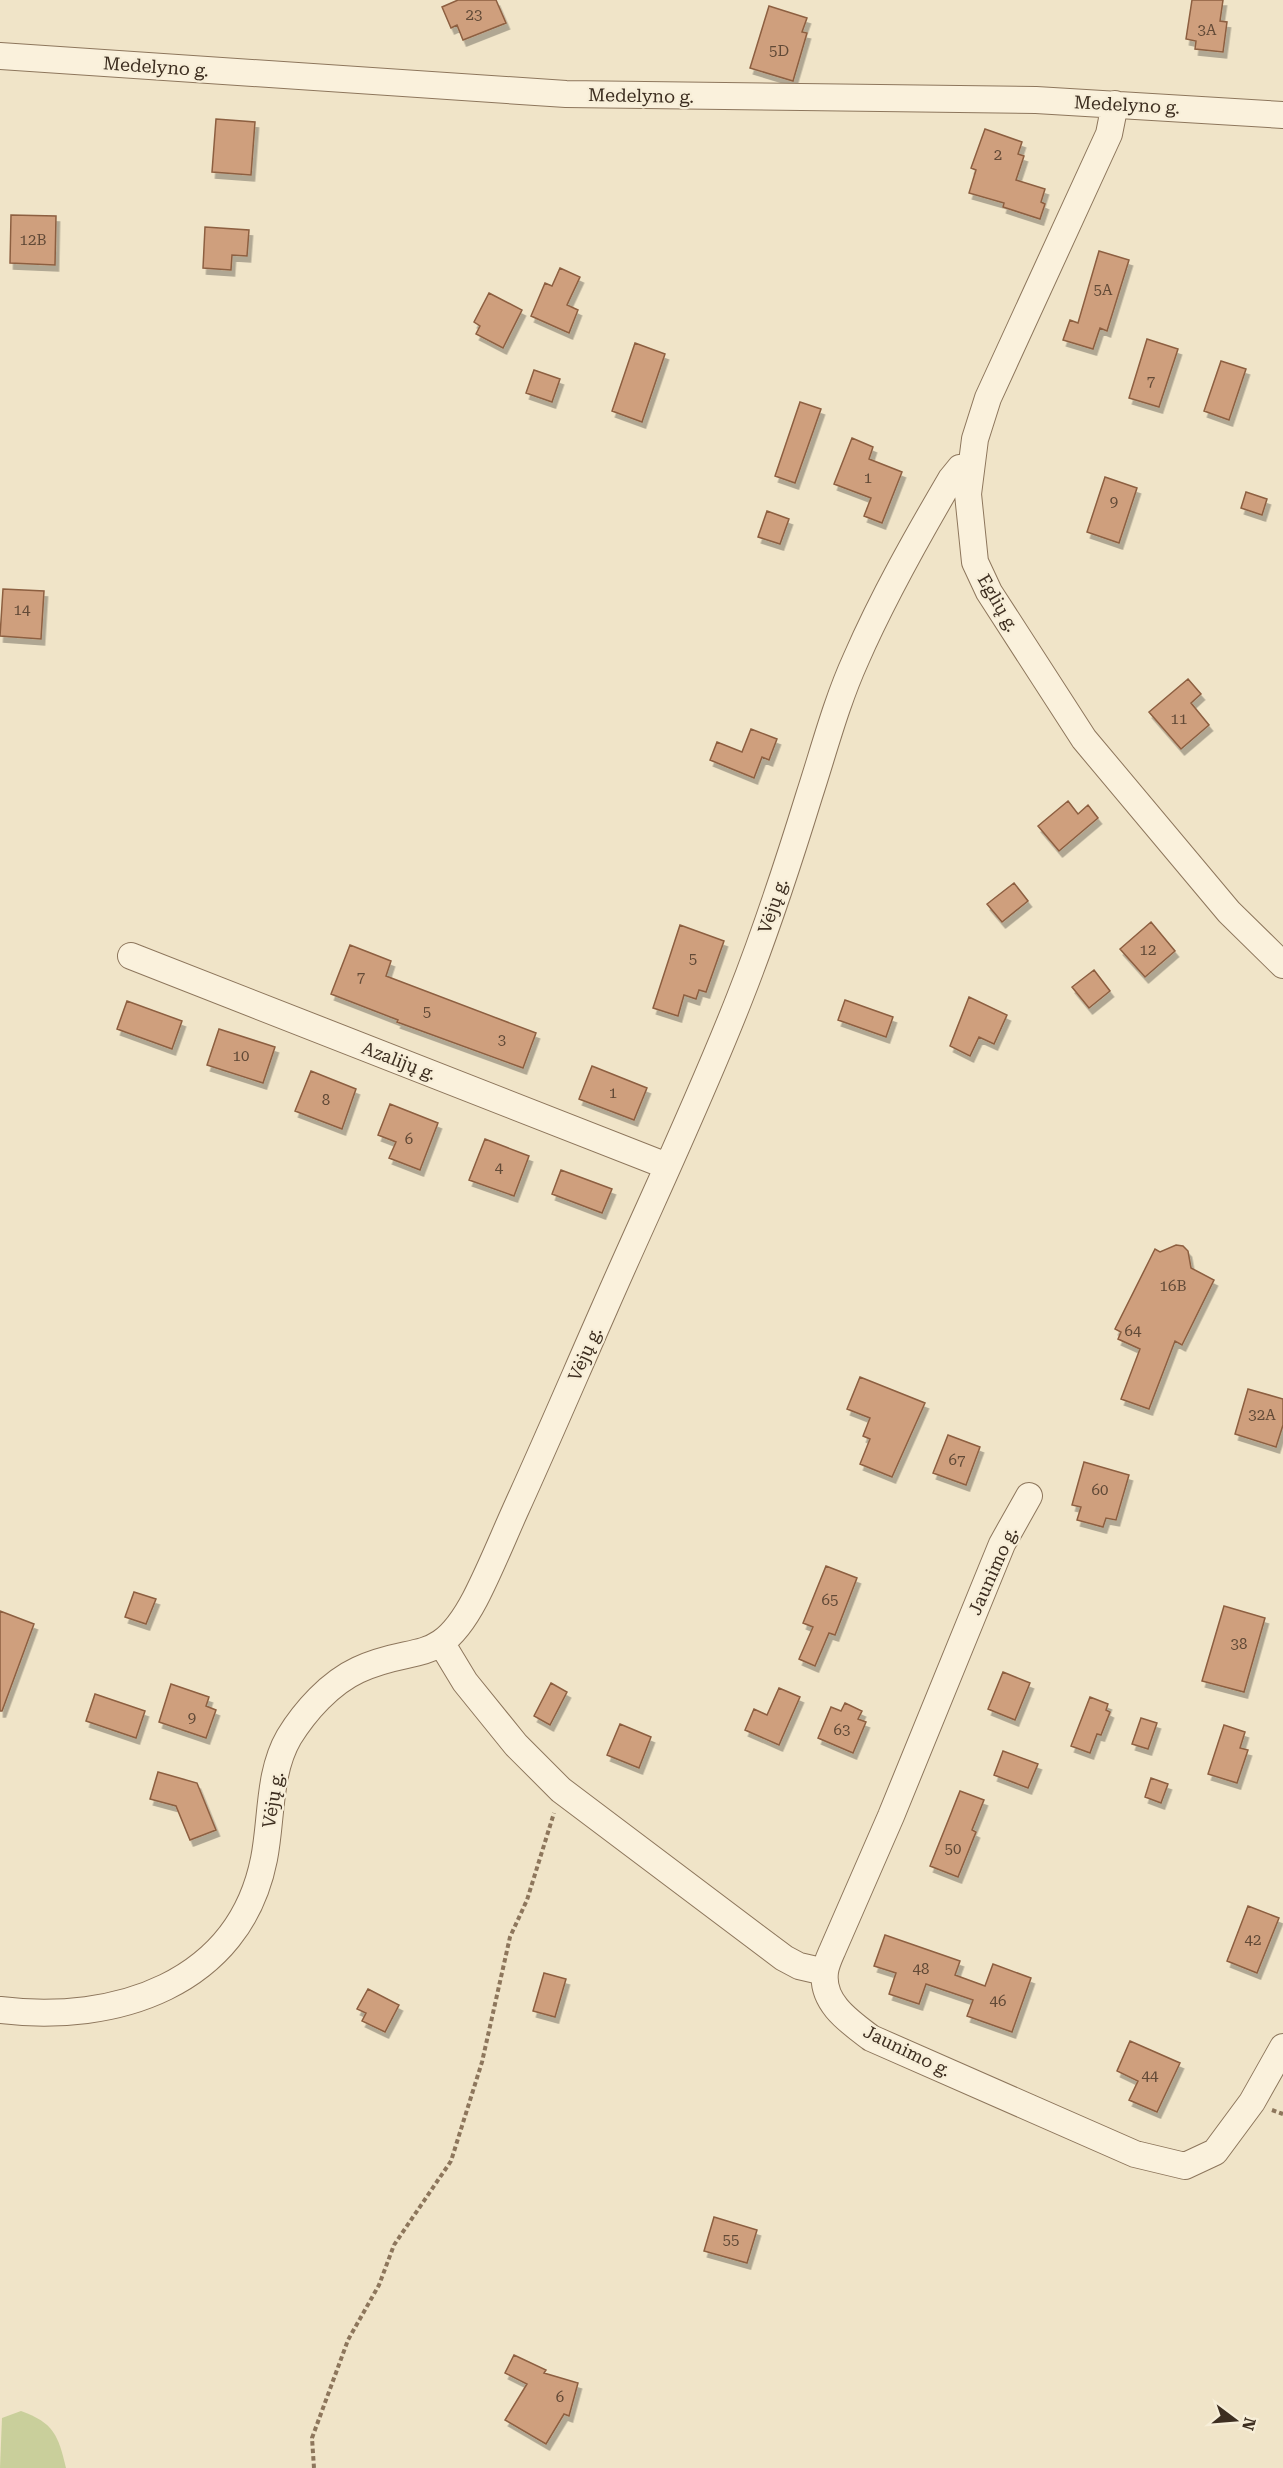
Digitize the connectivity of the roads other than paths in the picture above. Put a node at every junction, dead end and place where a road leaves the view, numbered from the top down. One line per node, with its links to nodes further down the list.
1 (0, 57): 2 (street, Medelyno g.)
2 (1115, 104): 3 (street, Medelyno g.); 4 (street, Eglių g.)
3 (1283, 114)
4 (970, 466): 6 (street, Eglių g.); 7 (street, Vėjų g.)
5 (131, 956): 7 (street, Azalijų g.)
6 (1283, 965)
7 (667, 1166): 9 (street, Vėjų g.)
8 (1029, 1496): 10 (street, Jaunimo g.)
9 (442, 1644): 10 (street); 11 (street, Vėjų g.)
10 (825, 1972): 12 (street, Jaunimo g.)
11 (0, 2010)
12 (1283, 2047)

